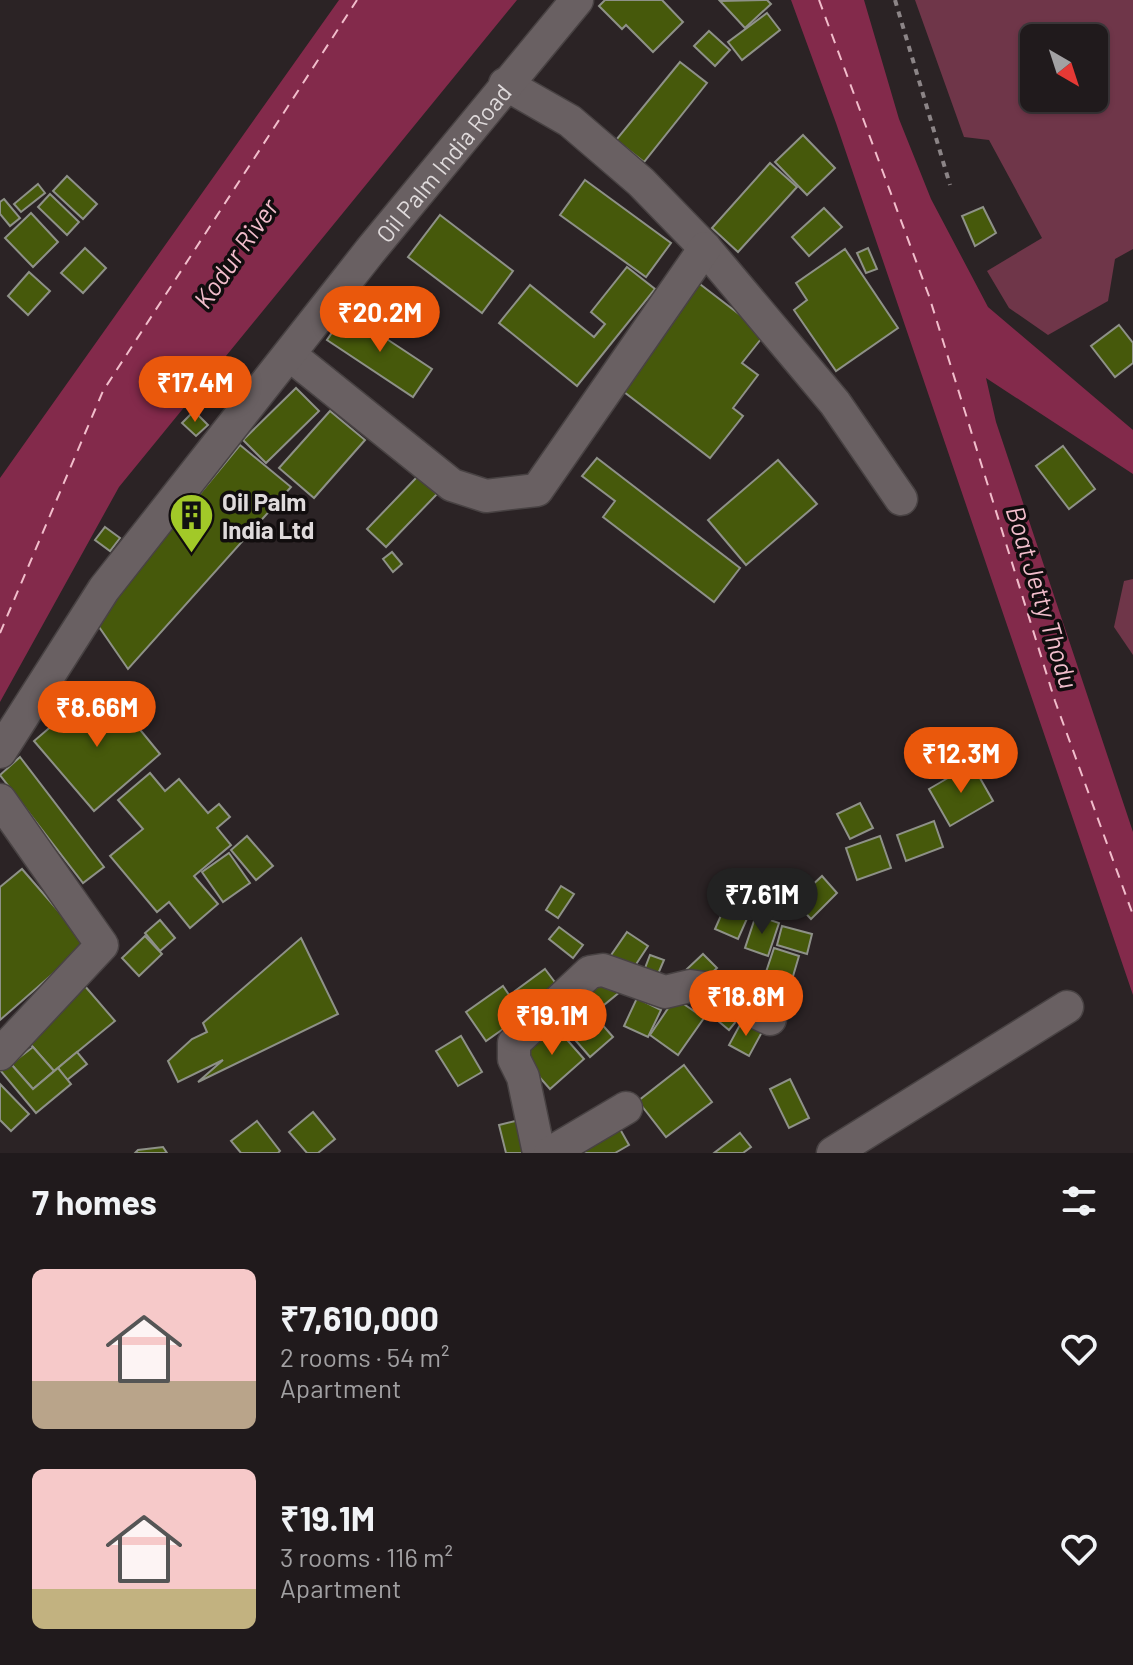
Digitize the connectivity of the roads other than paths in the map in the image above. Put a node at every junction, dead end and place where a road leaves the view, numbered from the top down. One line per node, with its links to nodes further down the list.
1 (577, 0): 2 (street, Oil Palm India Road)
2 (505, 84): 3 (street); 4 (street, Oil Palm India Road)
3 (705, 248): 4 (street); 5 (street)
4 (290, 355): 6 (street, Oil Palm India Road)
5 (901, 499)
6 (0, 752)
7 (0, 800): 10 (street)
8 (1067, 1007): 14 (street)
9 (770, 1019): 12 (street)
10 (0, 1054)
11 (626, 1108): 13 (street)
12 (539, 1153)
13 (550, 1153)
14 (833, 1153)

